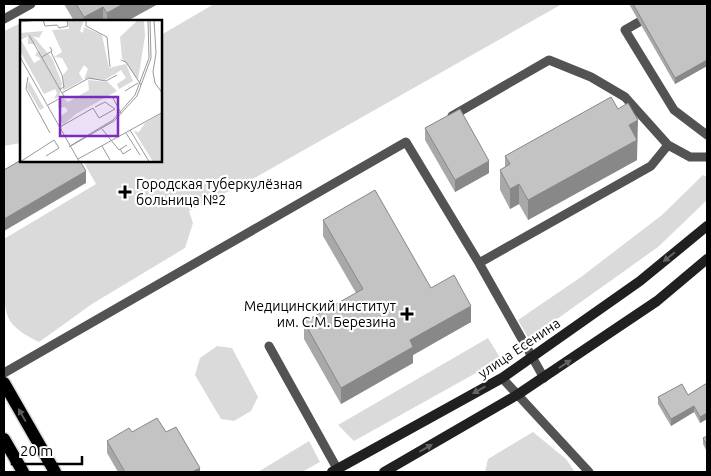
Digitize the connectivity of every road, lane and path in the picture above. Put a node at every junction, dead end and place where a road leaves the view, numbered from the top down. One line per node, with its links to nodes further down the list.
1 (31, 4): 2 (lane)
2 (4, 19)
3 (640, 22): 5 (lane)
4 (440, 123): 6 (lane)
5 (707, 135)
6 (668, 145): 7 (lane); 10 (lane)
7 (707, 157)
8 (707, 226): 12 (street, улица Есенина, one-way to 12)
9 (707, 259): 15 (street, one-way to 9)
10 (479, 263): 12 (lane); 13 (lane)
11 (269, 346): 19 (lane)
12 (532, 357): 14 (street, улица Есенина); 15 (lane)
13 (4, 373)
14 (502, 378): 17 (lane); 19 (street, улица Есенина, one-way to 19)
15 (544, 378): 17 (street)
16 (4, 383): 21 (main road, one-way to 16)
17 (517, 395): 22 (street, one-way to 17); 23 (lane)
18 (4, 439): 20 (main road)
19 (336, 471)
20 (23, 472)
21 (55, 472)
22 (384, 472)
23 (589, 472)

